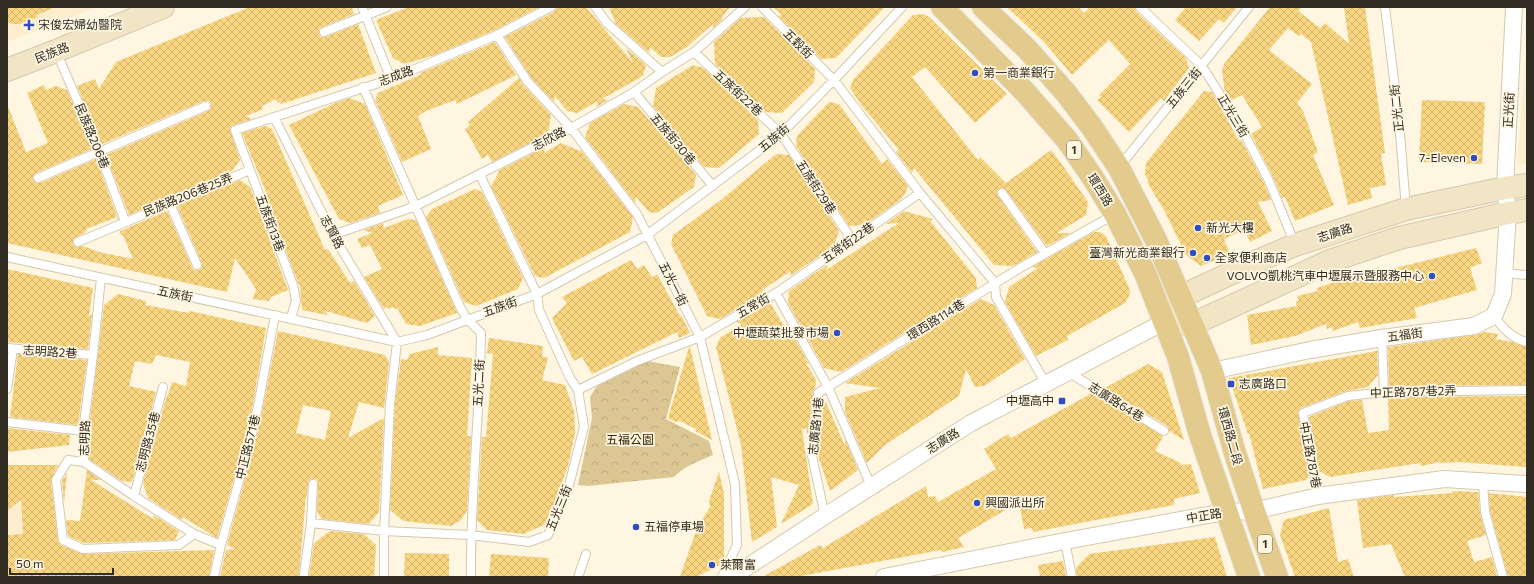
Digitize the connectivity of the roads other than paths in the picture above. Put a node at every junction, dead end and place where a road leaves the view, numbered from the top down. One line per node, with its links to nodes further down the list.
1 (163, 7): 18 (main road, 民族路)
2 (362, 7): 15 (lane)
3 (387, 7): 15 (lane)
4 (551, 7): 17 (lane, 志成路)
5 (595, 7): 22 (lane)
6 (745, 7): 19 (lane, 志欣路)
7 (762, 7): 24 (lane, 五穀街)
8 (902, 7): 24 (lane, 五族街)
9 (942, 7): 46 (main road, 環西路 / 1)
10 (983, 7): 33 (main road, 1)
11 (1140, 7): 20 (lane, 正光三街)
12 (1249, 7): 20 (lane, 五族三街)
13 (1385, 7): 44 (lane, 正光二街)
14 (1514, 7): 39 (street, 正光街)
15 (365, 16): 16 (lane); 23 (lane)
16 (324, 32)
17 (497, 35): 23 (lane, 志成路); 29 (lane, 五光一街)
18 (56, 51): 21 (main road, 民族路); 32 (lane, 民族路206巷)
19 (694, 52): 22 (lane, 志欣路); 31 (lane, 五族街22巷)
20 (1202, 66): 33 (lane, 五族三街); 52 (lane, 正光三街)
21 (7, 70)
22 (662, 72): 26 (lane, 志欣路)
23 (392, 79): 25 (lane, 志成路)
24 (834, 80): 31 (lane, 五族街); 41 (lane)
25 (363, 88): 28 (lane, 志成路); 43 (lane, 五光二街)
26 (634, 92): 29 (lane, 志欣路); 38 (lane, 五族街30巷)
27 (206, 106): 32 (lane)
28 (274, 117): 30 (lane, 志成路); 48 (lane, 志賢路)
29 (571, 128): 35 (lane, 志欣路); 49 (lane, 五光一街)
30 (235, 130): 34 (lane, 五族街13巷)
31 (782, 134): 38 (lane, 五族街); 50 (lane, 五族街29巷)
32 (99, 151): 36 (lane); 47 (lane, 民族路206巷)
33 (1118, 168): 62 (main road, 1)
34 (250, 170): 42 (lane, 民族路206巷25弄); 65 (lane, 五族街13巷)
35 (480, 174): 43 (lane, 志欣路); 61 (lane, 五光三街)
36 (38, 178)
37 (1527, 185): 39 (main road, 志廣路)
38 (713, 186): 49 (lane, 五族街)
39 (1505, 188): 44 (main road, 志廣路); 45 (street, 正光街)
40 (1002, 193): 53 (lane)
41 (920, 194): 50 (lane, 五常街22巷); 59 (lane)
42 (170, 204): 47 (lane, 民族路206巷25弄); 55 (lane)
43 (416, 206): 48 (lane, 志欣路); 66 (lane, 五光二街)
44 (1406, 210): 52 (main road, 志廣路)
45 (1518, 212): 56 (street); 68 (main road, 志廣路)
46 (1115, 214): 53 (lane, 環西路114巷); 67 (main road, 環西路 / 1)
47 (125, 221): 51 (lane, 民族路206巷25弄)
48 (333, 235): 71 (lane, 志賢路)
49 (647, 235): 61 (lane, 五族街); 69 (lane, 五光一街)
50 (852, 240): 60 (lane, 五常街22巷)
51 (78, 242)
52 (1295, 246): 62 (main road, 志廣路)
53 (1045, 253): 59 (lane, 環西路114巷)
54 (7, 257): 58 (lane, 五族街)
55 (197, 265)
56 (1504, 273): 57 (lane); 64 (street)
57 (1527, 275)
58 (101, 278): 63 (lane, 五族街); 74 (lane, 志明路)
59 (995, 283): 77 (lane); 79 (lane, 環西路114巷)
60 (776, 293): 69 (lane, 五常街); 79 (lane, 五常街)
61 (537, 294): 66 (lane, 五族街); 81 (lane, 五光三街)
62 (1180, 297): 67 (main road, 志廣路); 68 (main road, 環西路二段 / 1)
63 (275, 315): 65 (lane, 五族街); 103 (lane, 中正路571巷)
64 (1494, 316): 70 (street, 五福街); 72 (lane)
65 (291, 318): 71 (lane, 五族街)
66 (467, 319): 71 (lane, 五族街); 101 (lane, 五光二街)
67 (1164, 322): 68 (main road, 志廣路); 76 (street, 志廣路); 96 (main road, 1)
68 (1192, 324): 75 (main road, 環西路二段 / 1)
69 (700, 337): 81 (lane, 五常街); 110 (lane, 五光一街)
70 (1382, 338): 75 (street, 五福街); 83 (lane)
71 (397, 342): 99 (lane)
72 (1527, 342)
73 (10, 349): 74 (lane, 志明路2巷); 80 (lane)
74 (93, 355): 86 (lane, 志明路)
75 (1212, 371): 95 (main road, 環西路二段 / 1)
76 (1068, 372): 77 (street, 志廣路); 87 (lane, 志廣路64巷)
77 (1046, 384): 92 (street, 志廣路)
78 (163, 387): 93 (lane, 志明路35巷)
79 (828, 387): 92 (lane, 五常街); 97 (lane, 志廣路11巷)
80 (7, 389)
81 (578, 390): 101 (lane, 五光三街)
82 (1527, 390): 83 (lane, 中正路787巷2弄)
83 (1384, 392): 84 (lane, 中正路787巷2弄)
84 (1303, 414): 94 (lane, 中正路787巷)
85 (7, 422): 86 (lane)
86 (83, 431): 88 (lane, 志明路)
87 (1164, 432)
88 (84, 462): 93 (lane, 志明路); 100 (lane)
89 (1483, 482): 91 (street, 中正路); 94 (street, 中正路); 116 (lane)
90 (313, 484): 98 (lane)
91 (1527, 484)
92 (871, 486): 97 (street, 志廣路)
93 (134, 496): 100 (lane, 志明路)
94 (1318, 496): 95 (street, 中正路)
95 (1254, 511): 96 (street, 中正路); 115 (main road, 環西路二段 / 1)
96 (1226, 512): 102 (street, 中正路); 114 (main road, 1)
97 (825, 516): 111 (street, 志廣路)
98 (311, 523): 99 (lane, 五光三街); 105 (lane)
99 (384, 531): 101 (lane, 五光三街); 107 (lane)
100 (194, 534): 103 (lane, 志明路)
101 (470, 535): 108 (lane, 五光二街)
102 (1065, 541): 112 (street, 中正路); 113 (lane)
103 (221, 545): 106 (lane, 中正路571巷)
104 (586, 554): 109 (lane)
105 (304, 574)
106 (214, 577)
107 (384, 577)
108 (470, 577)
109 (578, 577)
110 (722, 577)
111 (732, 577)
112 (884, 577)
113 (1072, 577)
114 (1249, 577)
115 (1277, 577)
116 (1503, 577)

